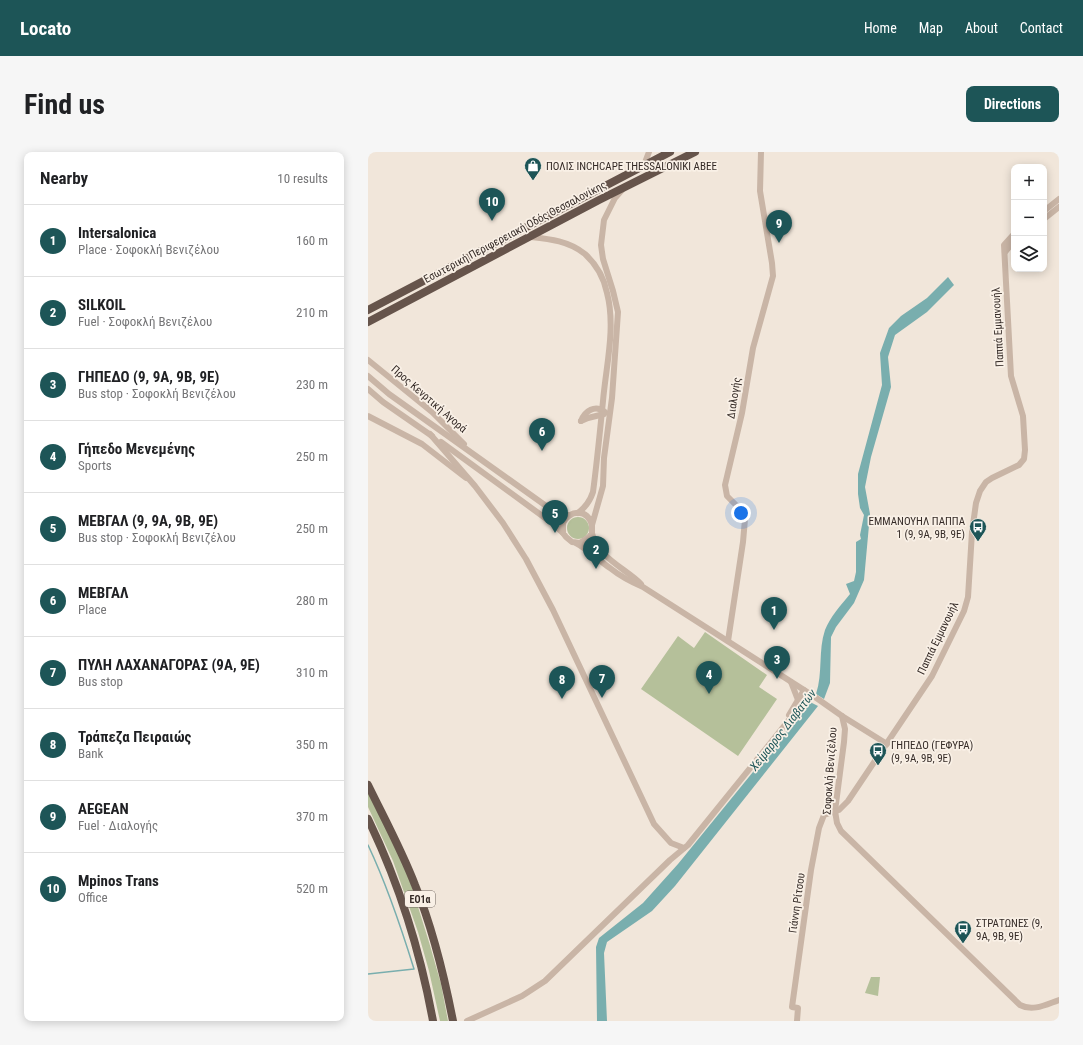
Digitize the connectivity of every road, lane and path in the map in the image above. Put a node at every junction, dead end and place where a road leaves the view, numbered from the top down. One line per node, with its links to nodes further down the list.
1 (649, 152): 5 (street)
2 (670, 152): 5 (highway, Εσωτερική Περιφερειακή Οδός Θεσσαλονίκης)
3 (695, 152): 6 (highway, Εσωτερική Περιφερειακή Οδός Θεσσαλονίκης)
4 (761, 152): 36 (street, Διαλογής)
5 (643, 166): 15 (highway, Εσωτερική Περιφερειακή Οδός Θεσσαλονίκης)
6 (625, 187): 12 (highway, Εσωτερική Περιφερειακή Οδός Θεσσαλονίκης); 22 (street)
7 (1059, 199): 9 (street)
8 (1059, 207): 10 (street)
9 (1047, 209)
10 (1047, 216)
11 (1012, 236): 14 (street, Παππά Εμμανουήλ)
12 (531, 237): 16 (highway, Εσωτερική Περιφερειακή Οδός Θεσσαλονίκης); 19 (street)
13 (1011, 245): 14 (street)
14 (1004, 254): 42 (street, Παππά Εμμανουήλ)
15 (368, 310)
16 (368, 322)
17 (368, 360): 27 (street, Προς Κενρτική Αγορά)
18 (368, 376): 27 (street)
19 (605, 382): 21 (street); 22 (street)
20 (368, 389): 26 (street)
21 (590, 410): 22 (street); 24 (street)
22 (605, 412): 24 (street); 25 (street); 31 (street)
23 (368, 416): 28 (street)
24 (593, 416): 25 (street)
25 (600, 426): 29 (street)
26 (430, 434): 28 (street); 32 (street)
27 (475, 455): 30 (street)
28 (475, 486): 46 (street)
29 (578, 513): 30 (street); 31 (street)
30 (570, 515): 32 (street)
31 (592, 524): 33 (street)
32 (563, 533): 34 (street)
33 (592, 533): 34 (street); 35 (street)
34 (575, 543): 35 (street, Σοφοκλή Βενιζέλου)
35 (643, 587): 36 (street, Σοφοκλή Βενιζέλου)
36 (728, 641): 37 (street, Σοφοκλή Βενιζέλου)
37 (790, 681): 38 (street, Σοφοκλή Βενιζέλου); 40 (street)
38 (804, 690): 39 (street, Σοφοκλή Βενιζέλου); 40 (street)
39 (813, 696): 41 (street, Σοφοκλή Βενιζέλου); 46 (street)
40 (798, 700): 46 (street)
41 (842, 716): 42 (street); 44 (street, Σοφοκλή Βενιζέλου)
42 (887, 744): 44 (street, Παππά Εμμανουήλ)
43 (368, 785): 49 (highway, ΕΟ1α)
44 (836, 811): 47 (street, Σοφοκλή Βενιζέλου); 51 (street, Γιάννη Ρίτσου)
45 (368, 819): 48 (highway, ΕΟ1α)
46 (684, 848): 50 (street)
47 (1059, 1000)
48 (433, 1021)
49 (453, 1021)
50 (467, 1021)
51 (797, 1021)

